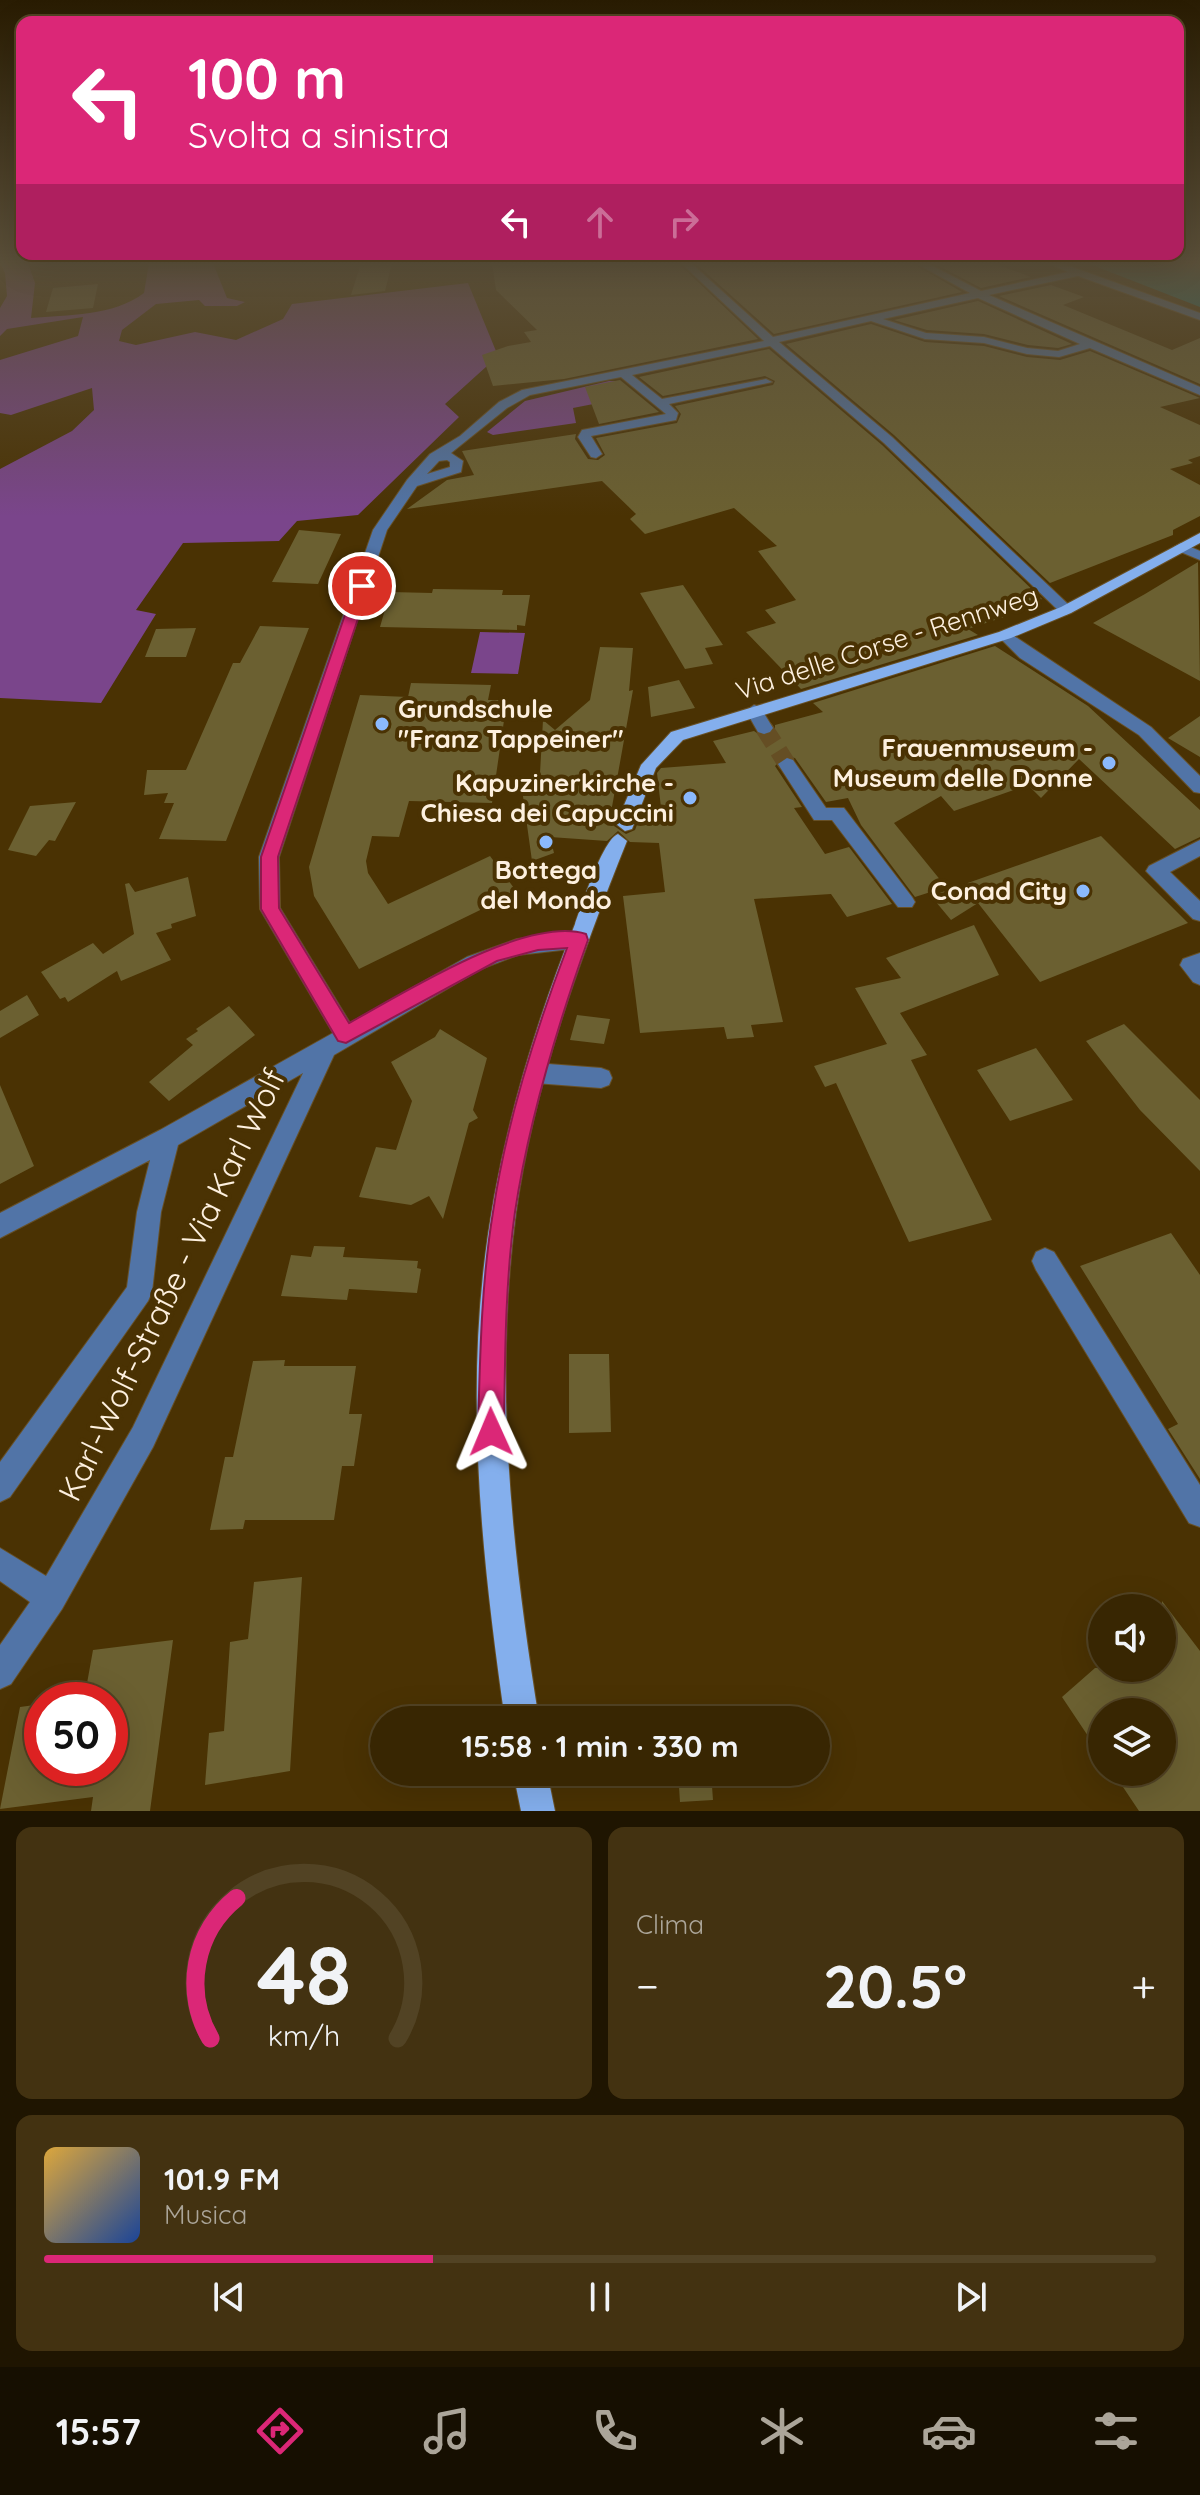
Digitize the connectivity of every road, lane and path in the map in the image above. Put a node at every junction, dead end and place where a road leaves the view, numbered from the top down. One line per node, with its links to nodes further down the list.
1 (757, 348): 6 (street)
2 (779, 348): 14 (street)
3 (1013, 348): 4 (street)
4 (1080, 348)
5 (1094, 348): 8 (street)
6 (624, 374): 9 (street); 26 (street)
7 (766, 382): 9 (street)
8 (1200, 391)
9 (658, 403): 10 (street)
10 (596, 454)
11 (1200, 537): 12 (main road, Via delle Corse - Rennweg)
12 (1181, 547): 13 (street); 14 (main road, Via delle Corse - Rennweg)
13 (1200, 556)
14 (1066, 610): 15 (main road, Via delle Corse - Rennweg)
15 (1005, 635): 16 (main road, Via delle Corse - Rennweg); 19 (street)
16 (754, 711): 17 (street); 23 (main road, Via delle Corse - Rennweg)
17 (764, 728)
18 (787, 764): 21 (street)
19 (1200, 787)
20 (1200, 847): 22 (street)
21 (905, 902)
22 (1200, 913)
23 (579, 940): 26 (street); 27 (main road, Via delle Corse - Rennweg)
24 (1200, 961): 25 (street)
25 (1200, 976)
26 (336, 1041): 29 (street); 35 (street, Karl-Wolf-Straße - Via Karl Wolf)
27 (535, 1073): 28 (street); 37 (main road, Via delle Corse - Rennweg)
28 (601, 1078)
29 (168, 1138): 30 (street); 32 (street)
30 (0, 1226)
31 (1045, 1261): 33 (street)
32 (0, 1487)
33 (1200, 1512)
34 (0, 1563): 35 (street)
35 (51, 1598): 36 (street, Karl-Wolf-Straße - Via Karl Wolf)
36 (0, 1673)
37 (520, 1706)
38 (533, 1786): 39 (main road)
39 (538, 1811)

